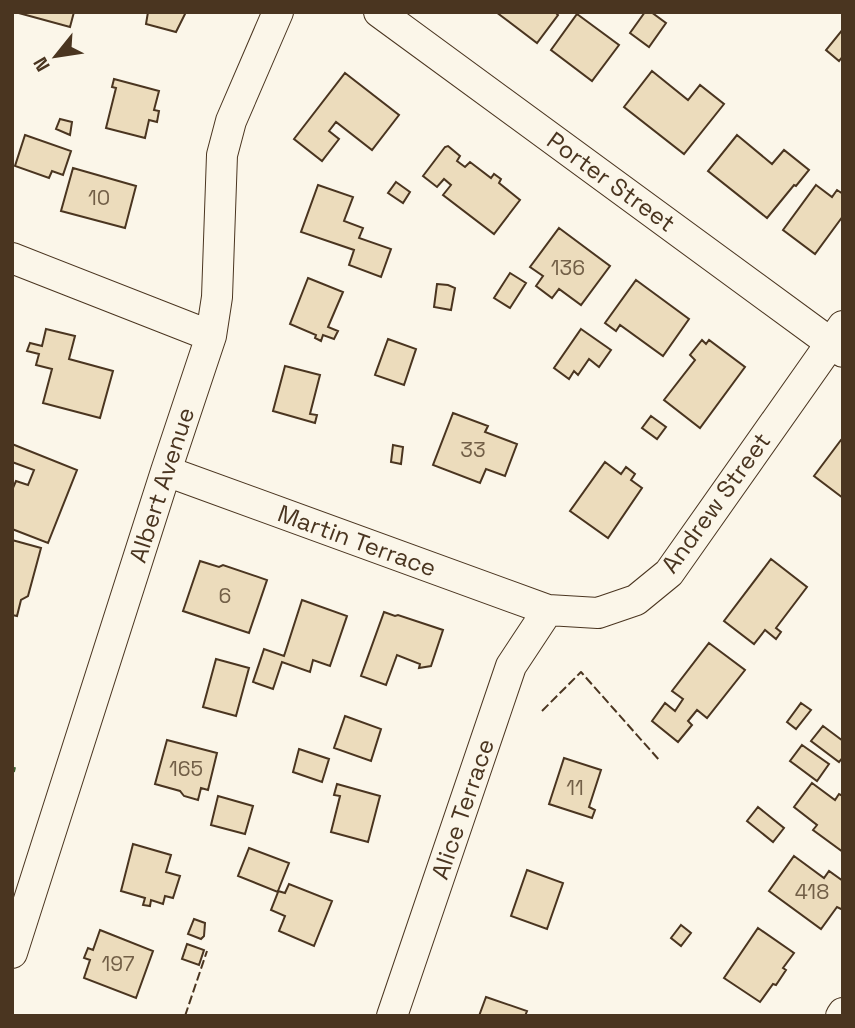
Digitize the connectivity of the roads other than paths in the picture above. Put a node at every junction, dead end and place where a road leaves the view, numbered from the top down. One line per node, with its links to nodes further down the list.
1 (278, 12): 4 (street, Albert Avenue)
2 (379, 12): 5 (street, Porter Street)
3 (12, 258): 4 (street)
4 (211, 337): 6 (street, Albert Avenue)
5 (839, 340): 7 (street, Andrew Street)
6 (166, 471): 7 (street, Martin Terrace); 8 (street, Albert Avenue)
7 (548, 610): 9 (street, Alice Terrace)
8 (12, 953)
9 (392, 1016)

